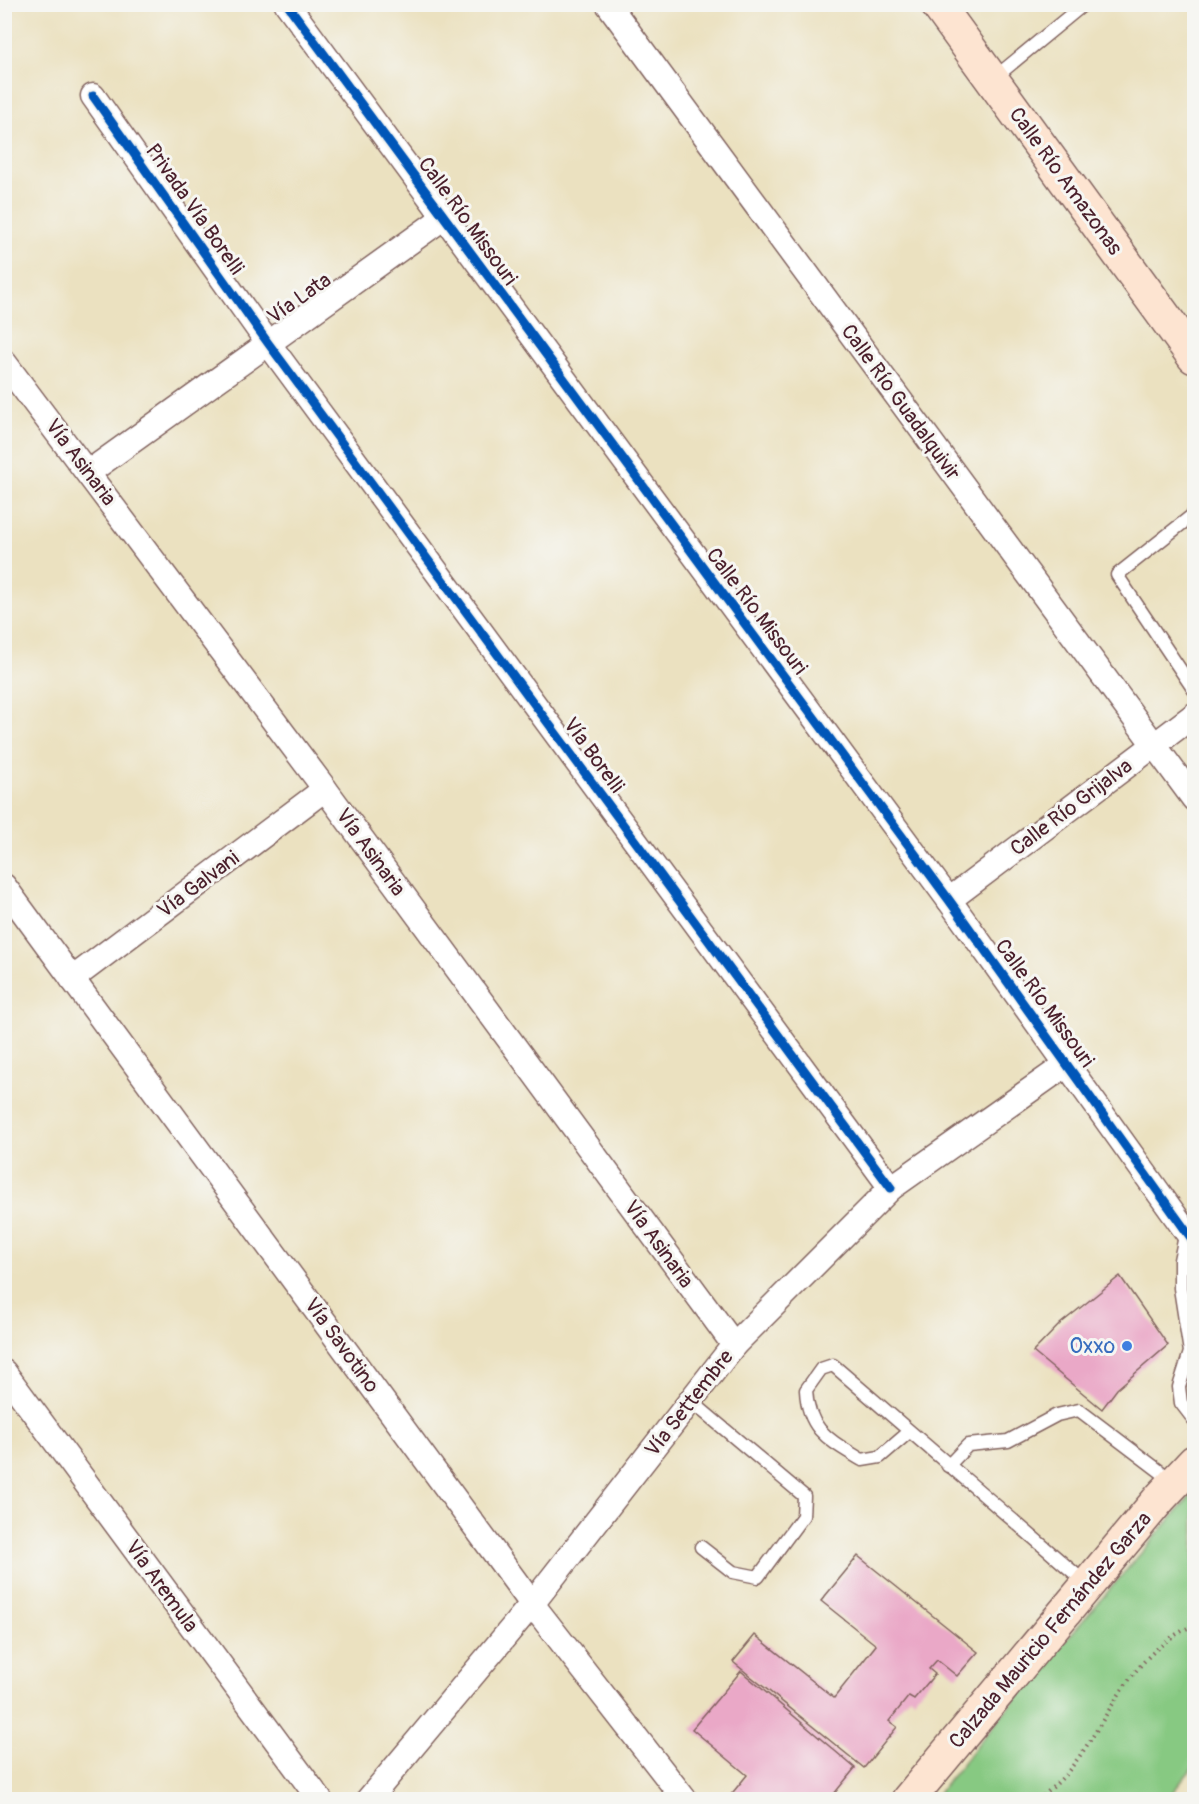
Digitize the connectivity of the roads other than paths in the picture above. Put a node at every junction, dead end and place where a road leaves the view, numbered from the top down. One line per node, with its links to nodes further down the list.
1 (287, 4): 7 (street, Calle Río Missouri)
2 (608, 4): 15 (street, Calle Río Guadalquivir)
3 (937, 4): 5 (street, Calle Río Amazonas)
4 (1084, 4): 5 (lane)
5 (992, 80): 9 (street, Calle Río Amazonas)
6 (93, 96): 8 (street, Privada Vía Borelli)
7 (443, 218): 8 (street, Vía Lata); 19 (street, Calle Río Missouri)
8 (268, 343): 11 (street, Vía Lata); 22 (street, Vía Borelli)
9 (1194, 357)
10 (4, 362): 11 (street, Vía Asinaria)
11 (89, 472): 16 (street, Vía Asinaria)
12 (1194, 514): 13 (lane)
13 (1194, 690)
14 (1194, 715): 15 (street, Calle Río Grijalva)
15 (1154, 744): 17 (street, Calle Río Guadalquivir); 19 (street, Calle Río Grijalva)
16 (325, 789): 20 (street, Vía Galvani); 24 (street, Vía Asinaria)
17 (1194, 799)
18 (4, 886): 20 (street, Vía Savotino)
19 (949, 900): 21 (street, Calle Río Missouri)
20 (72, 979): 33 (street, Vía Savotino)
21 (1067, 1064): 22 (street, Vía Settembre); 23 (street, Calle Río Missouri)
22 (891, 1188): 24 (street, Vía Settembre)
23 (1190, 1237): 27 (lane)
24 (734, 1346): 26 (street, Vía Settembre)
25 (4, 1372): 34 (street, Vía Aremula)
26 (691, 1401): 31 (lane); 33 (street, Vía Settembre)
27 (1194, 1420)
28 (909, 1432): 28 (lane); 29 (lane)
29 (948, 1466): 30 (lane); 32 (lane)
30 (1185, 1472): 32 (street, Calzada Mauricio Fernández Garza)
31 (701, 1547)
32 (1088, 1585): 37 (street, Calzada Mauricio Fernández Garza)
33 (532, 1604): 35 (street, Vía Settembre); 36 (street, Vía Savotino)
34 (320, 1800)
35 (368, 1800)
36 (685, 1800)
37 (908, 1800)

